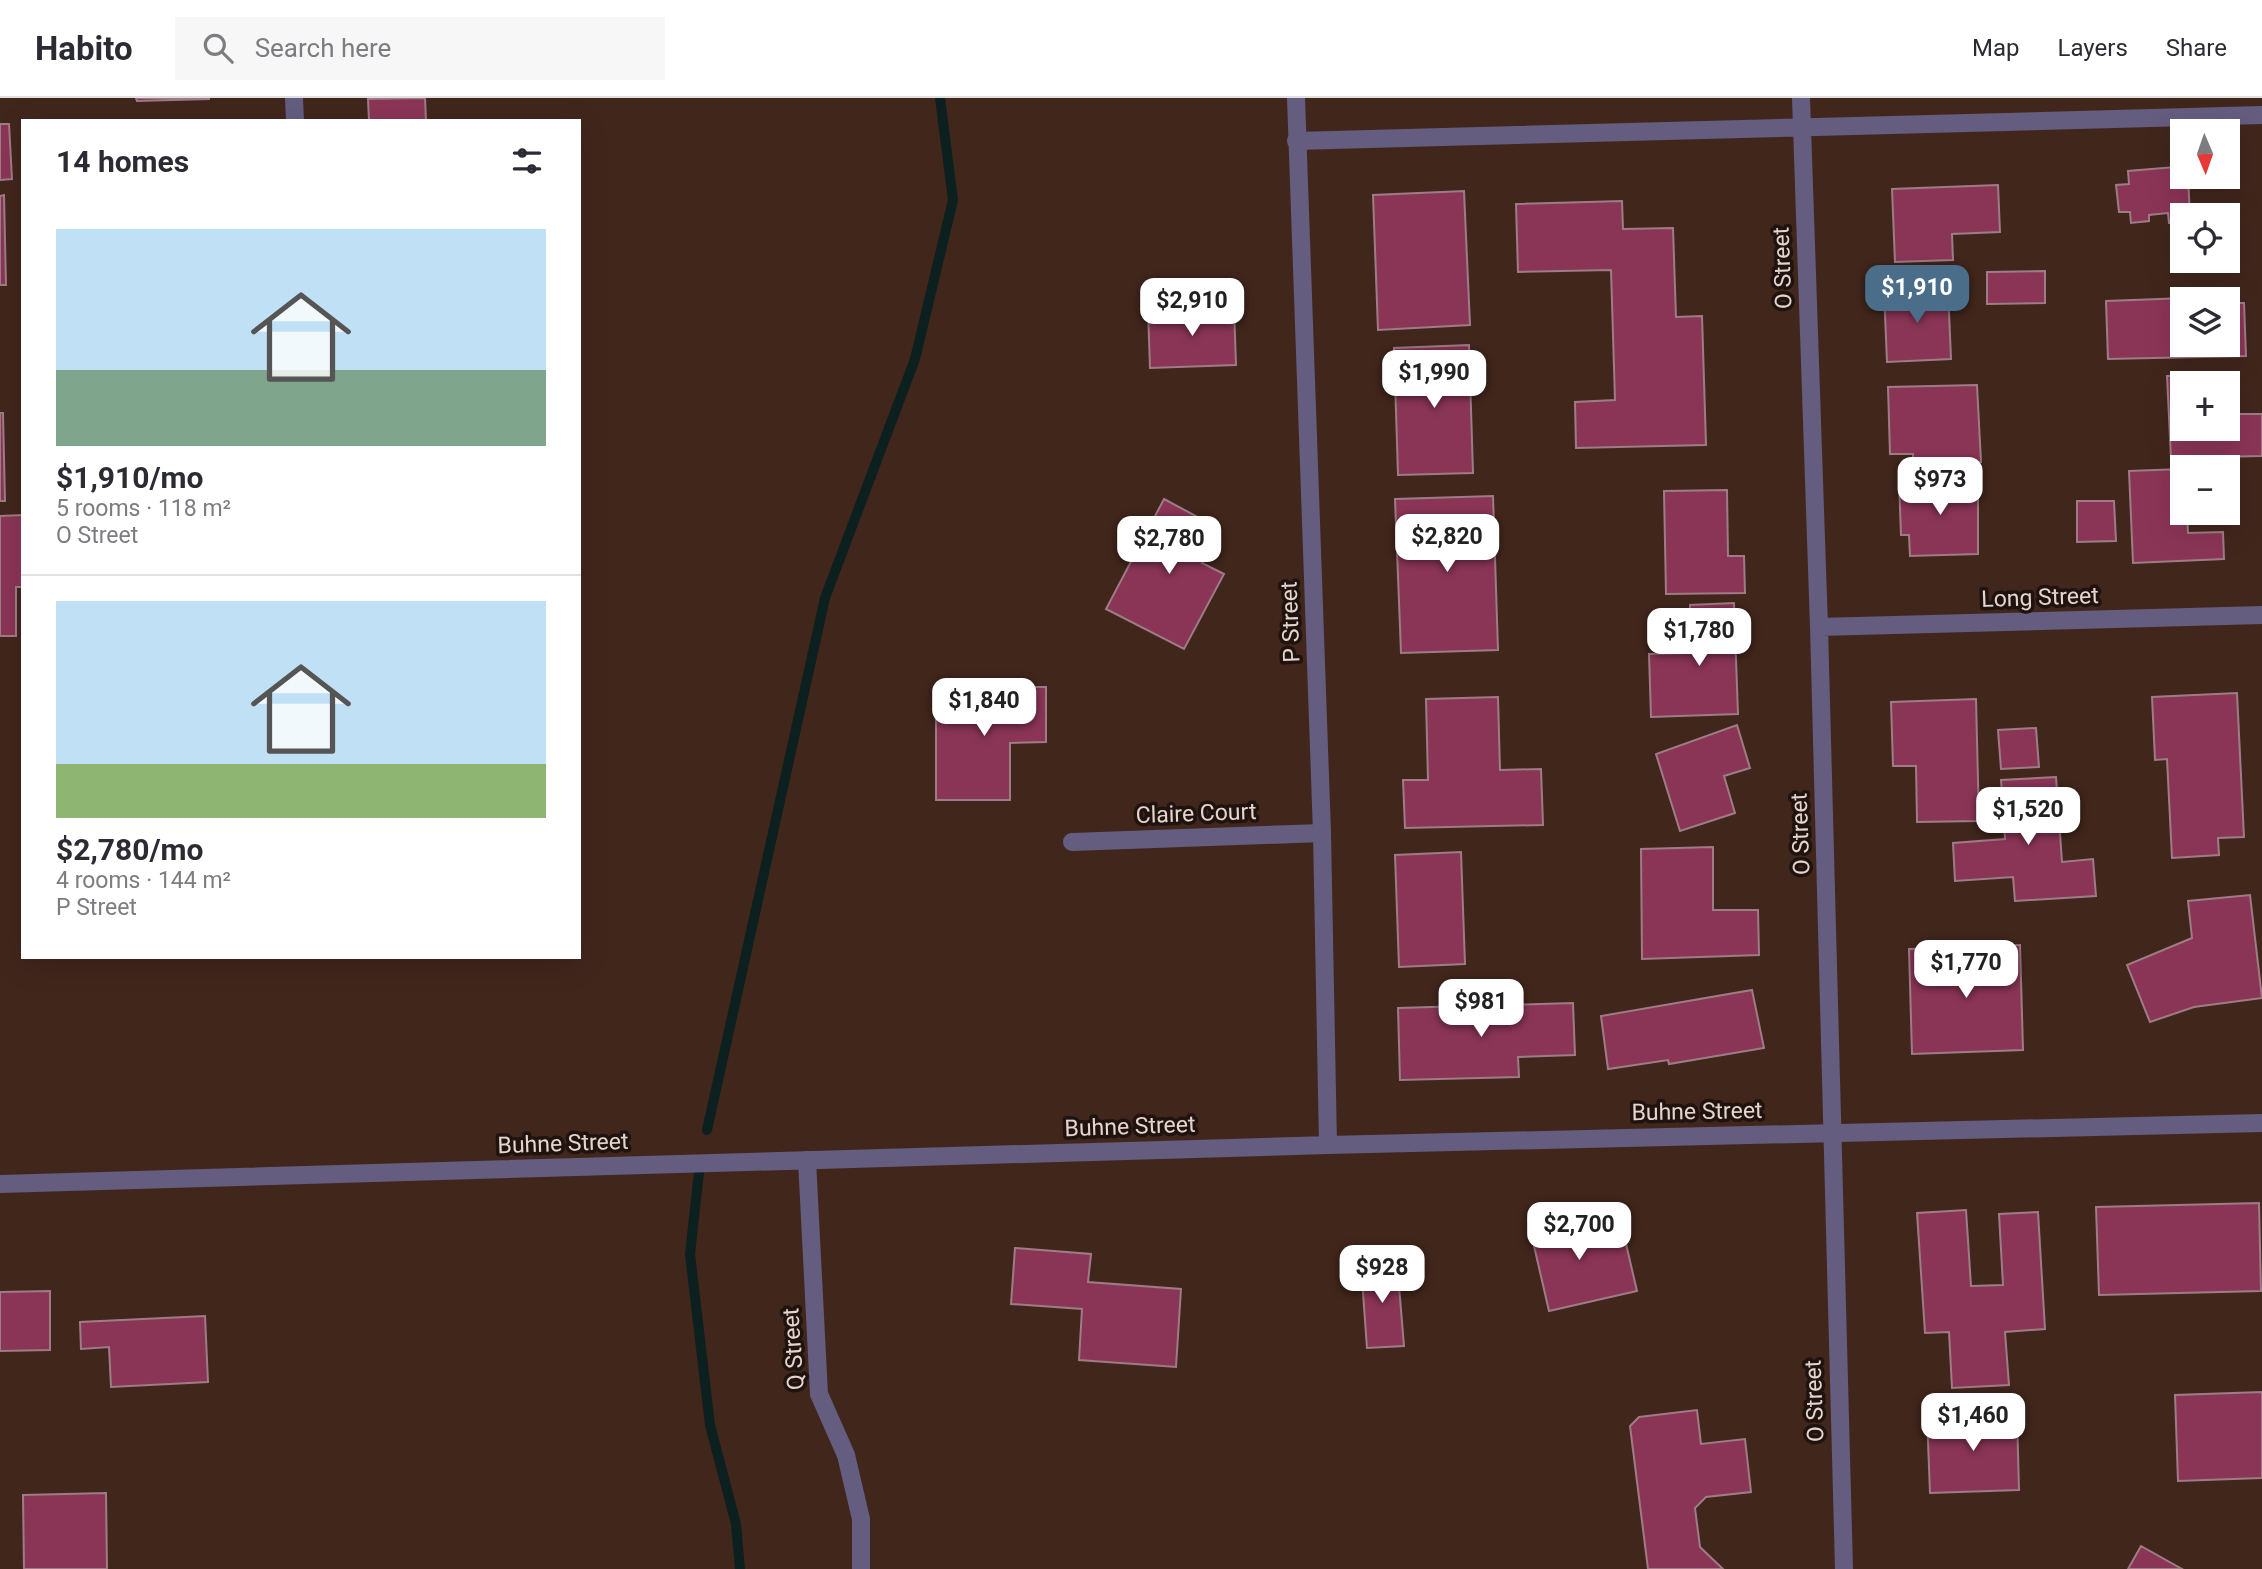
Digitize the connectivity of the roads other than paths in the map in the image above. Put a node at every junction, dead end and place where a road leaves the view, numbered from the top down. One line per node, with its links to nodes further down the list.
1 (294, 98): 5 (street)
2 (1296, 98): 7 (street, P Street)
3 (1801, 98): 6 (street, O Street)
4 (2262, 115): 6 (street)
5 (295, 119)
6 (1801, 127): 7 (street); 9 (street, O Street)
7 (1296, 141): 10 (street, P Street)
8 (2262, 615): 9 (street, Long Street)
9 (1819, 627): 13 (street, O Street)
10 (1322, 833): 11 (street, Claire Court); 14 (street, P Street)
11 (1072, 842)
12 (2262, 1123): 13 (street, Buhne Street)
13 (1832, 1132): 14 (street, Buhne Street); 18 (street, O Street)
14 (1328, 1145): 15 (street, Buhne Street)
15 (807, 1160): 16 (street, Buhne Street); 17 (street, Q Street)
16 (0, 1184)
17 (861, 1569)
18 (1844, 1569)

